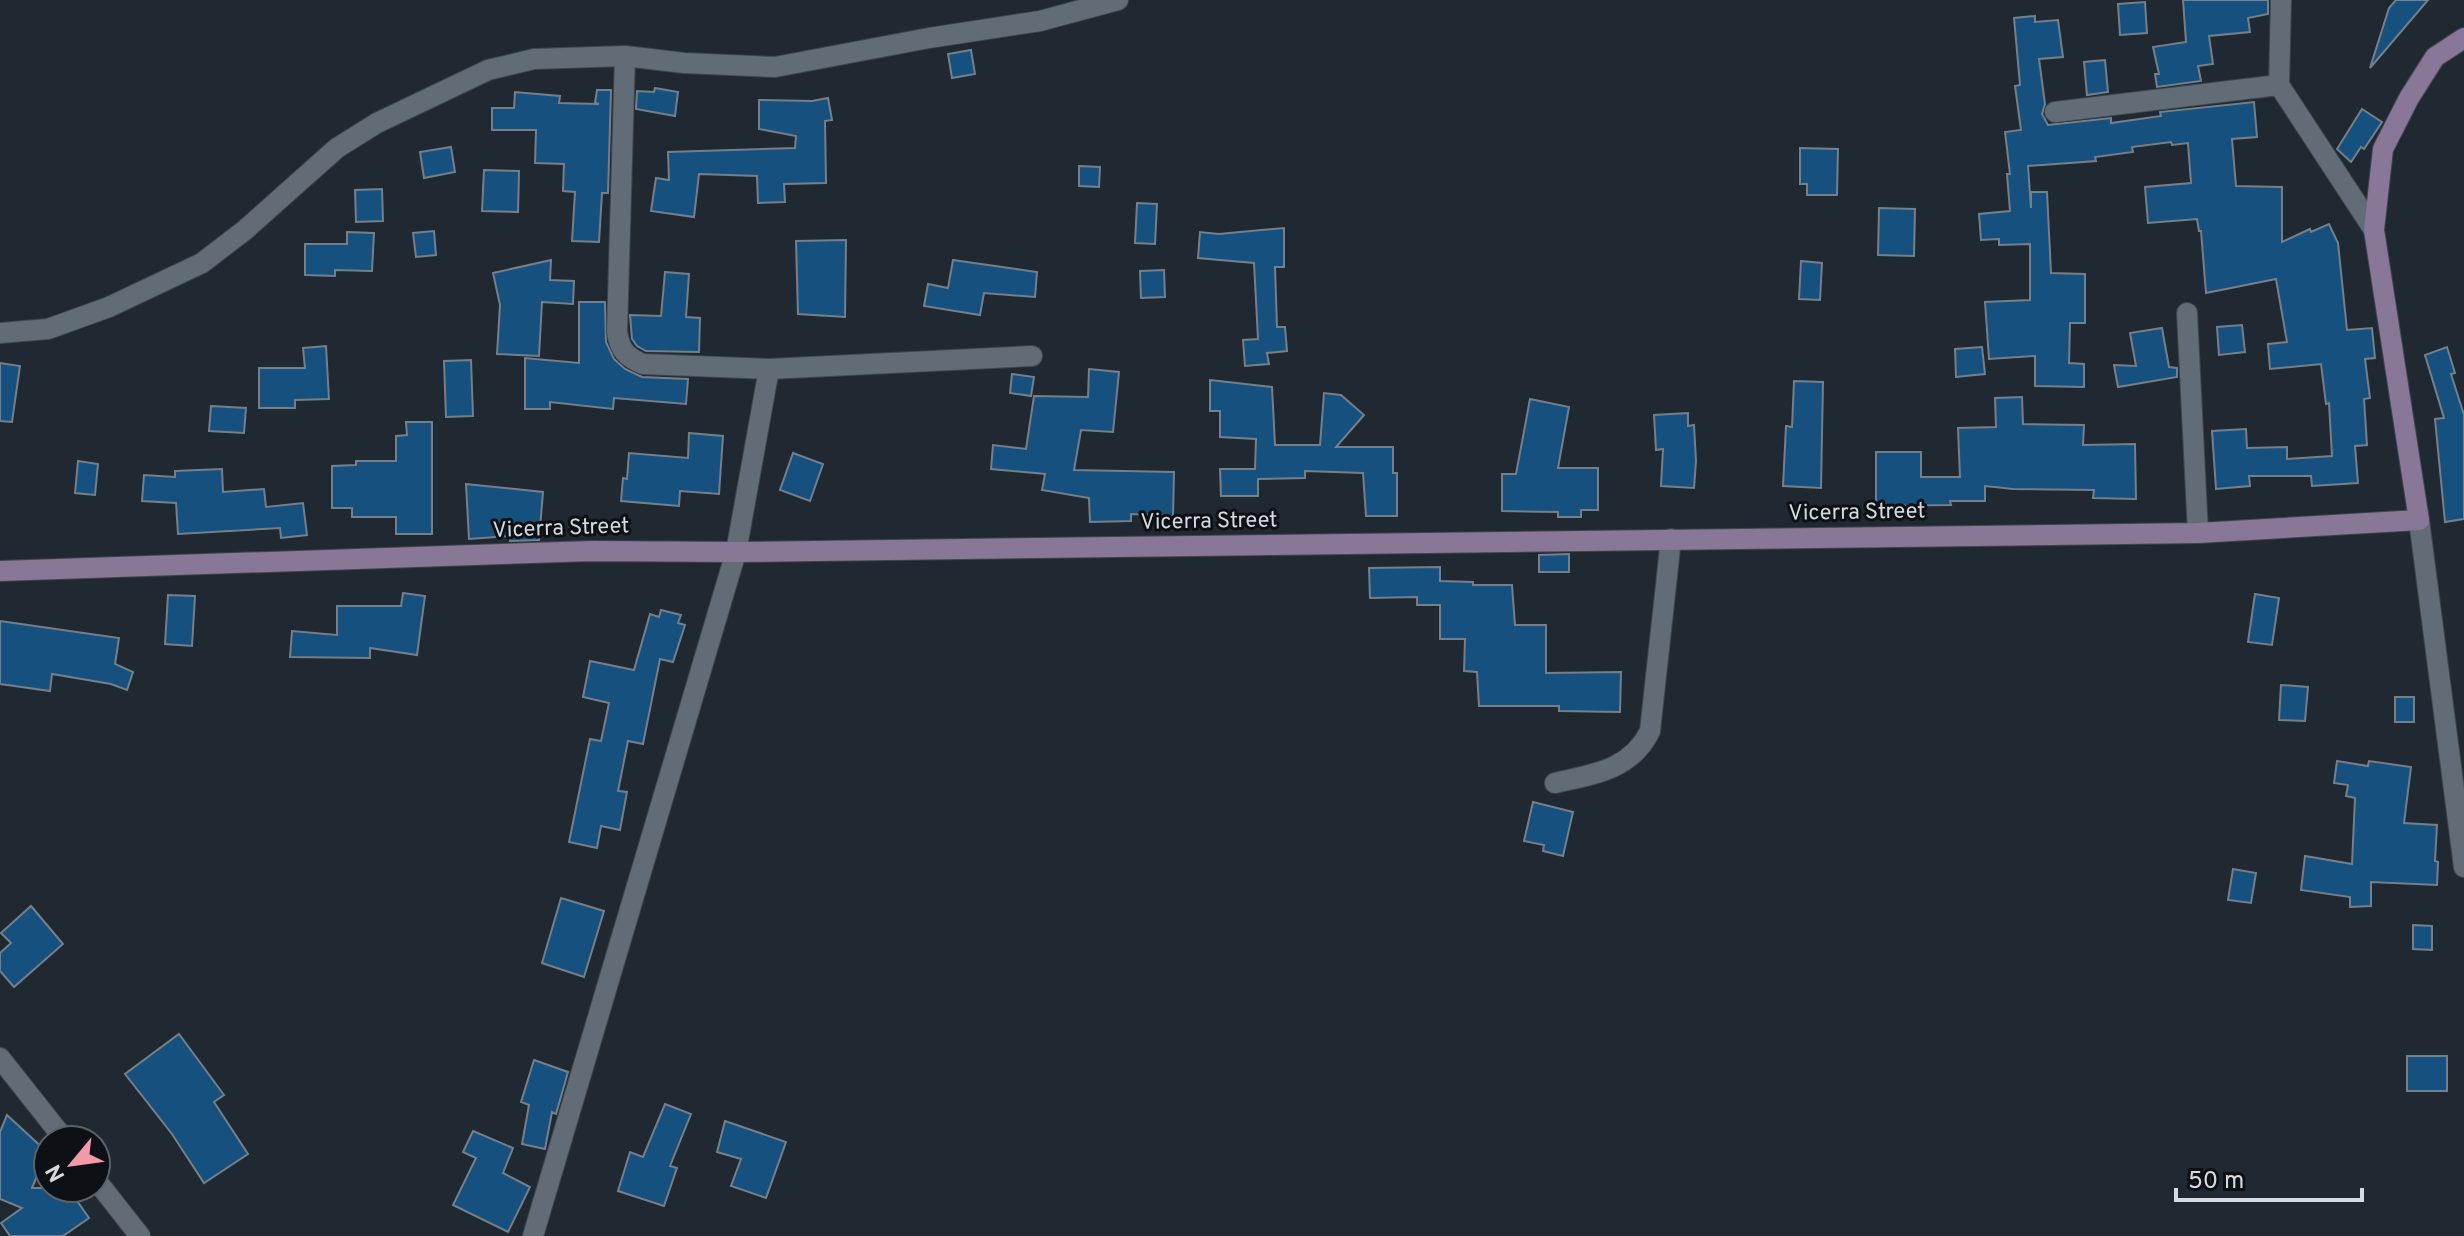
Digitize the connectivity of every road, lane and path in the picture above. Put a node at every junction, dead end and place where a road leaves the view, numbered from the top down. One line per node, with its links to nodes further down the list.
1 (1118, 0): 4 (street)
2 (2281, 0): 5 (street)
3 (2464, 38): 7 (main road)
4 (625, 56): 9 (street); 11 (street)
5 (2279, 85): 6 (street); 7 (street)
6 (2055, 112)
7 (2374, 230): 12 (main road)
8 (2187, 313): 13 (street)
9 (0, 333)
10 (1032, 356): 11 (street)
11 (769, 369): 15 (street)
12 (2419, 520): 13 (main road, Vicerra Street); 18 (street)
13 (2198, 533): 14 (main road, Vicerra Street)
14 (1671, 539): 15 (main road, Vicerra Street); 17 (street)
15 (736, 552): 16 (main road, Vicerra Street); 23 (street)
16 (0, 571)
17 (1555, 783)
18 (2464, 867)
19 (0, 1058): 20 (street)
20 (52, 1124)
21 (112, 1200): 22 (street)
22 (140, 1236)
23 (533, 1236)

